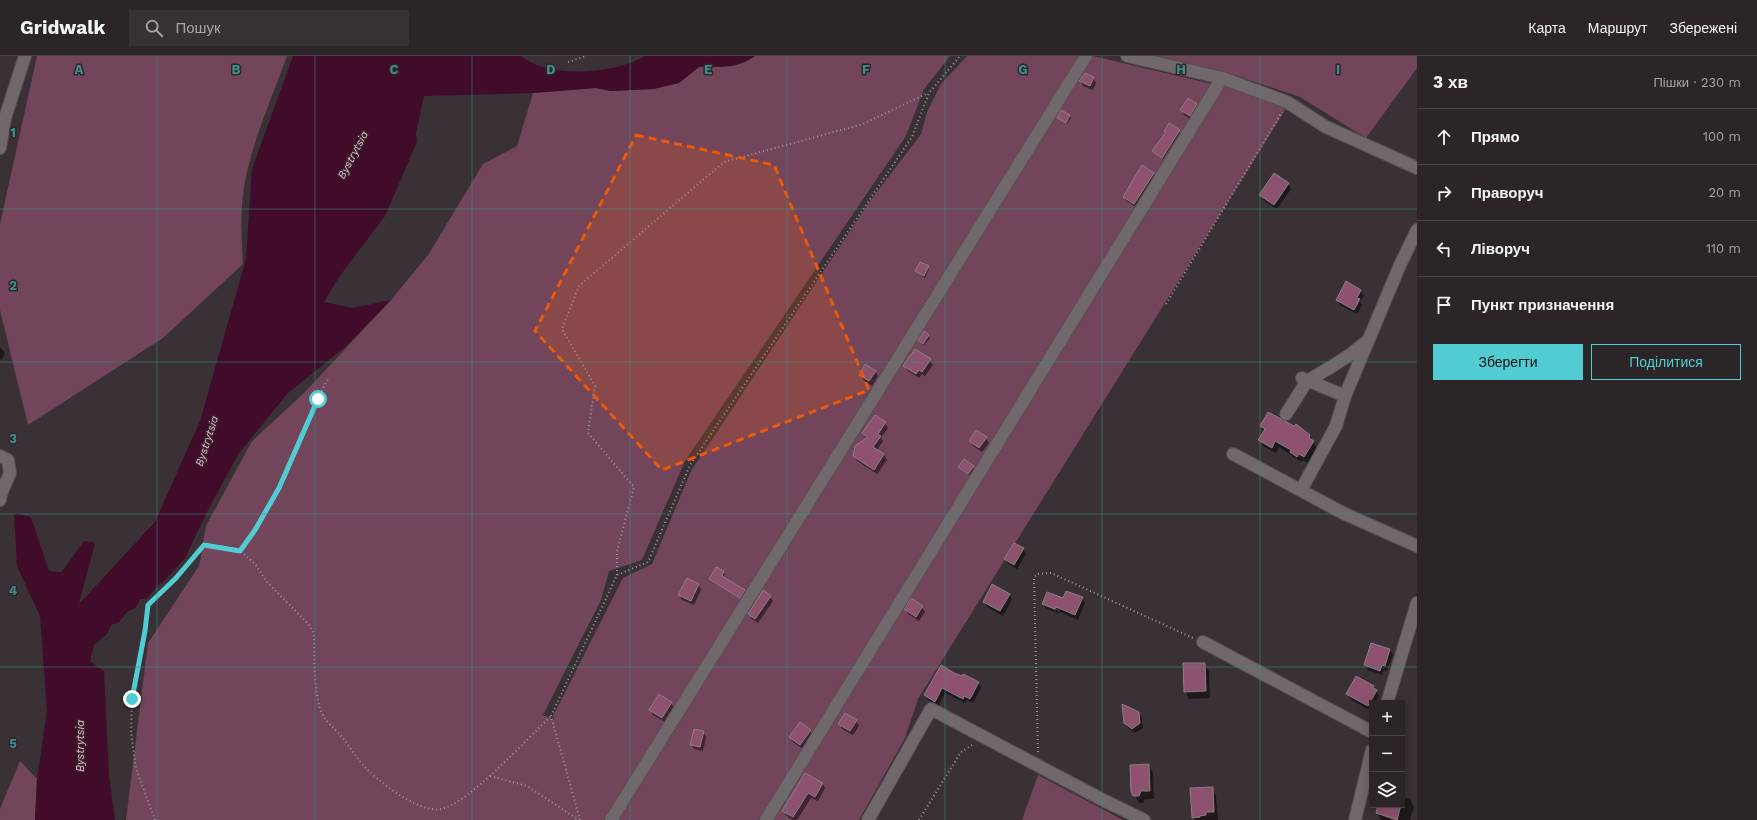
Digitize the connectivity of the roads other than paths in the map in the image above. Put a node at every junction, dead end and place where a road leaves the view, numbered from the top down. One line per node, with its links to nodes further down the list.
1 (25, 56): 5 (street)
2 (1086, 56): 22 (street)
3 (1127, 56): 4 (street)
4 (1222, 78): 6 (street); 23 (street)
5 (0, 148)
6 (1417, 168)
7 (1417, 230): 8 (street)
8 (1368, 340): 9 (street); 10 (street)
9 (1303, 379): 10 (street); 11 (street)
10 (1345, 396): 14 (street)
11 (1286, 414)
12 (1233, 454): 14 (street)
13 (0, 456): 15 (street)
14 (1301, 490): 16 (street)
15 (0, 500)
16 (1417, 546)
17 (1417, 603): 19 (street)
18 (1203, 642): 20 (street)
19 (1388, 700)
20 (1369, 730)
21 (1369, 762): 26 (street)
22 (611, 820)
23 (766, 820)
24 (868, 820): 25 (street)
25 (1144, 820)
26 (1354, 820)

